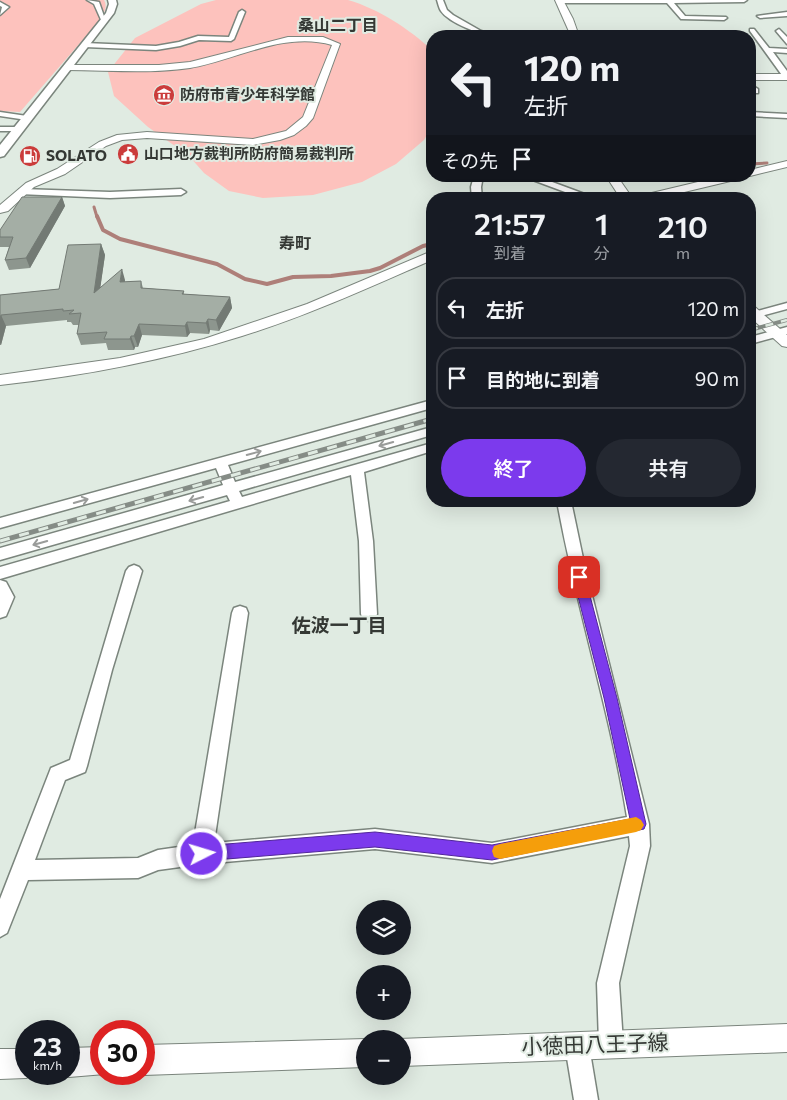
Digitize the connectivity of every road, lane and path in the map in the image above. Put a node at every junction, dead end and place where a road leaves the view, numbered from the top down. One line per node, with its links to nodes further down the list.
1 (90, 0): 13 (street)
2 (112, 0): 13 (main road)
3 (440, 0): 14 (street)
4 (744, 0): 6 (street)
5 (560, 1): 6 (street); 15 (street)
6 (671, 1): 12 (street)
7 (0, 4): 9 (street)
8 (242, 12): 19 (street)
9 (0, 14)
10 (787, 14): 11 (street)
11 (760, 16)
12 (724, 19)
13 (104, 21): 19 (main road)
14 (476, 30)
15 (573, 30)
16 (779, 31): 18 (street)
17 (756, 35): 20 (street)
18 (787, 42)
19 (85, 45): 22 (main road)
20 (768, 50): 21 (street); 24 (street)
21 (787, 51)
22 (67, 67): 28 (main road); 37 (street)
23 (756, 77): 24 (street)
24 (787, 77)
25 (0, 114): 28 (street)
26 (756, 114): 27 (street)
27 (787, 116)
28 (27, 118): 29 (main road)
29 (19, 129): 30 (street); 31 (main road)
30 (0, 130)
31 (0, 154)
32 (787, 164): 33 (street)
33 (756, 172)
34 (544, 182): 39 (street)
35 (614, 182): 40 (street)
36 (713, 182): 41 (street)
37 (22, 192): 38 (street); 42 (street)
38 (181, 192)
39 (573, 192)
40 (621, 192)
41 (669, 192)
42 (0, 210)
43 (426, 258): 49 (street)
44 (787, 306): 45 (street)
45 (756, 312)
46 (756, 316): 47 (street)
47 (783, 336): 48 (street)
48 (756, 339)
49 (0, 380)
50 (426, 406): 53 (street, one-way to 50)
51 (426, 432): 55 (street, one-way to 55)
52 (426, 449): 54 (street)
53 (220, 462): 55 (street); 58 (street, one-way to 53)
54 (357, 469): 56 (street); 65 (street)
55 (232, 489): 56 (street); 59 (street, one-way to 59)
56 (238, 504): 61 (street)
57 (565, 507): 66 (street)
58 (0, 523)
59 (0, 554)
60 (134, 571): 68 (street)
61 (0, 573)
62 (0, 586): 63 (street)
63 (0, 612)
64 (240, 613): 67 (street)
65 (369, 614)
66 (639, 824): 67 (street); 71 (street)
67 (202, 854): 68 (street)
68 (20, 870): 69 (street)
69 (0, 926)
70 (787, 1038): 71 (street, 小徳田八王子線)
71 (611, 1043): 72 (street, 小徳田八王子線)
72 (577, 1046): 73 (street, 小徳田八王子線); 78 (street)
73 (411, 1052)
74 (356, 1053): 75 (street)
75 (155, 1060)
76 (15, 1063): 77 (street)
77 (0, 1064)
78 (586, 1100)

